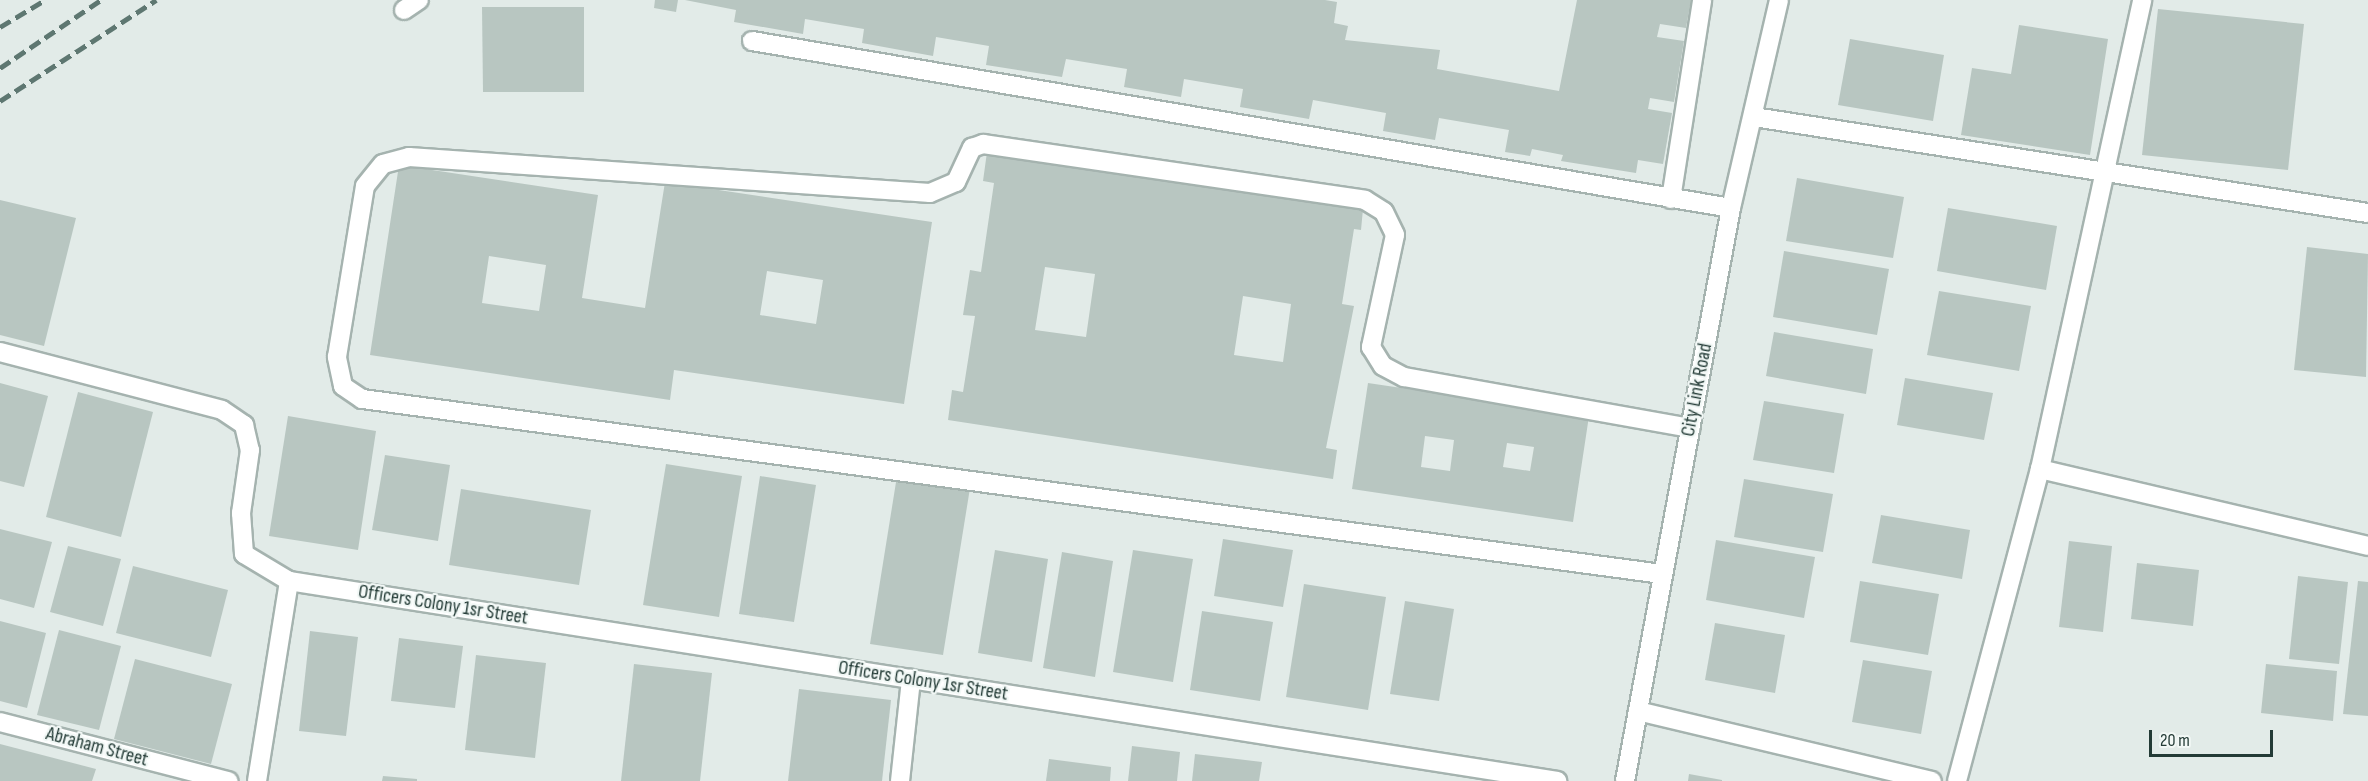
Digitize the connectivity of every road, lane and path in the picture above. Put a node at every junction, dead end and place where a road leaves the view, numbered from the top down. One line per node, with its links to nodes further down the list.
1 (1702, 0): 7 (street)
2 (1779, 0): 5 (street, City Link Road)
3 (2142, 0): 6 (street)
4 (752, 41): 7 (street)
5 (1754, 117): 6 (street); 8 (street, City Link Road)
6 (2104, 170): 9 (street); 12 (street)
7 (1671, 199): 8 (street)
8 (1731, 208): 11 (street, City Link Road)
9 (2368, 213)
10 (0, 352): 15 (street)
11 (1690, 428): 14 (street, City Link Road); 14 (street)
12 (2040, 469): 13 (street); 25 (street)
13 (2368, 546)
14 (1662, 574): 17 (street, City Link Road)
15 (289, 580): 16 (street, Officers Colony 1sr Street); 20 (street)
16 (911, 680): 21 (street); 22 (street, Officers Colony 1sr Street)
17 (1638, 711): 23 (street, City Link Road); 24 (street)
18 (0, 722): 19 (street, Abraham Street)
19 (228, 781)
20 (257, 781)
21 (900, 781)
22 (1557, 781)
23 (1625, 781)
24 (1932, 781)
25 (1957, 781)

